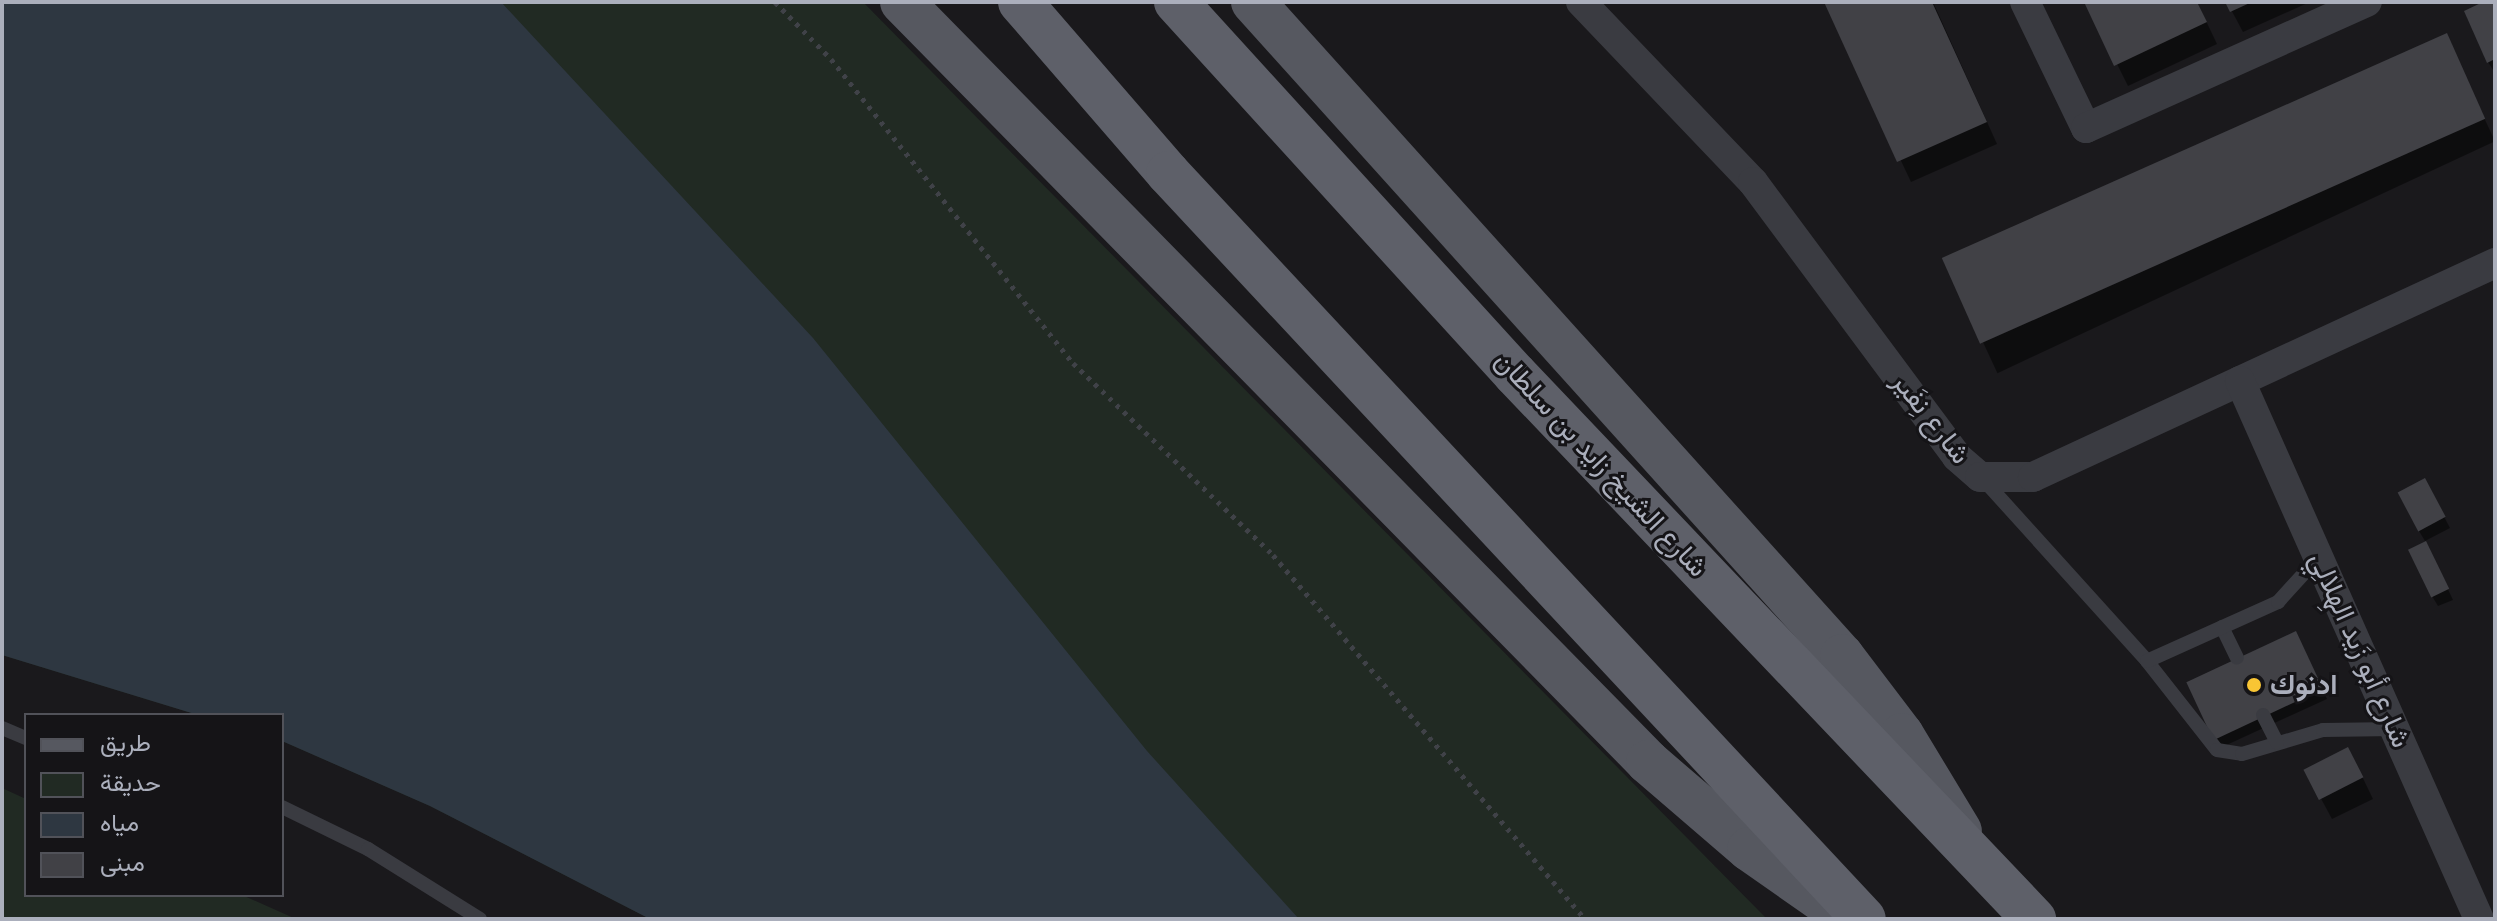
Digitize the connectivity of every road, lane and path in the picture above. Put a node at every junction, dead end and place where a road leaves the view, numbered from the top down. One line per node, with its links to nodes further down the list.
1 (775, 2): 24 (path)
2 (902, 2): 25 (main road)
3 (1020, 2): 26 (highway)
4 (1176, 2): 22 (highway, شارع الشيخ زايد بن سلطان)
5 (1253, 2): 22 (main road)
6 (1581, 2): 11 (street, شارع نِفَير)
7 (2025, 2): 8 (street)
8 (2367, 2)
9 (2495, 263): 10 (street, شارع نِفَير)
10 (2240, 381): 11 (street, شارع نِفَير); 12 (street, شارع أبو زَيد الهِلالِي)
11 (1980, 477): 15 (lane)
12 (2319, 557): 13 (lane); 18 (street, شارع أبو زَيد الهِلالِي)
13 (2222, 627): 14 (lane); 15 (lane)
14 (2237, 658)
15 (2147, 661): 20 (lane)
16 (2263, 715): 20 (lane)
17 (2, 728): 19 (lane)
18 (2396, 729): 20 (lane); 28 (street, شارع أبو زَيد الهِلالِي)
19 (24, 737)
20 (2277, 743)
21 (284, 808): 23 (lane)
22 (1979, 864): 27 (highway, شارع الشيخ زايد بن سلطان)
23 (480, 919)
24 (1585, 919)
25 (1849, 919)
26 (1864, 919)
27 (2034, 919)
28 (2479, 919)

